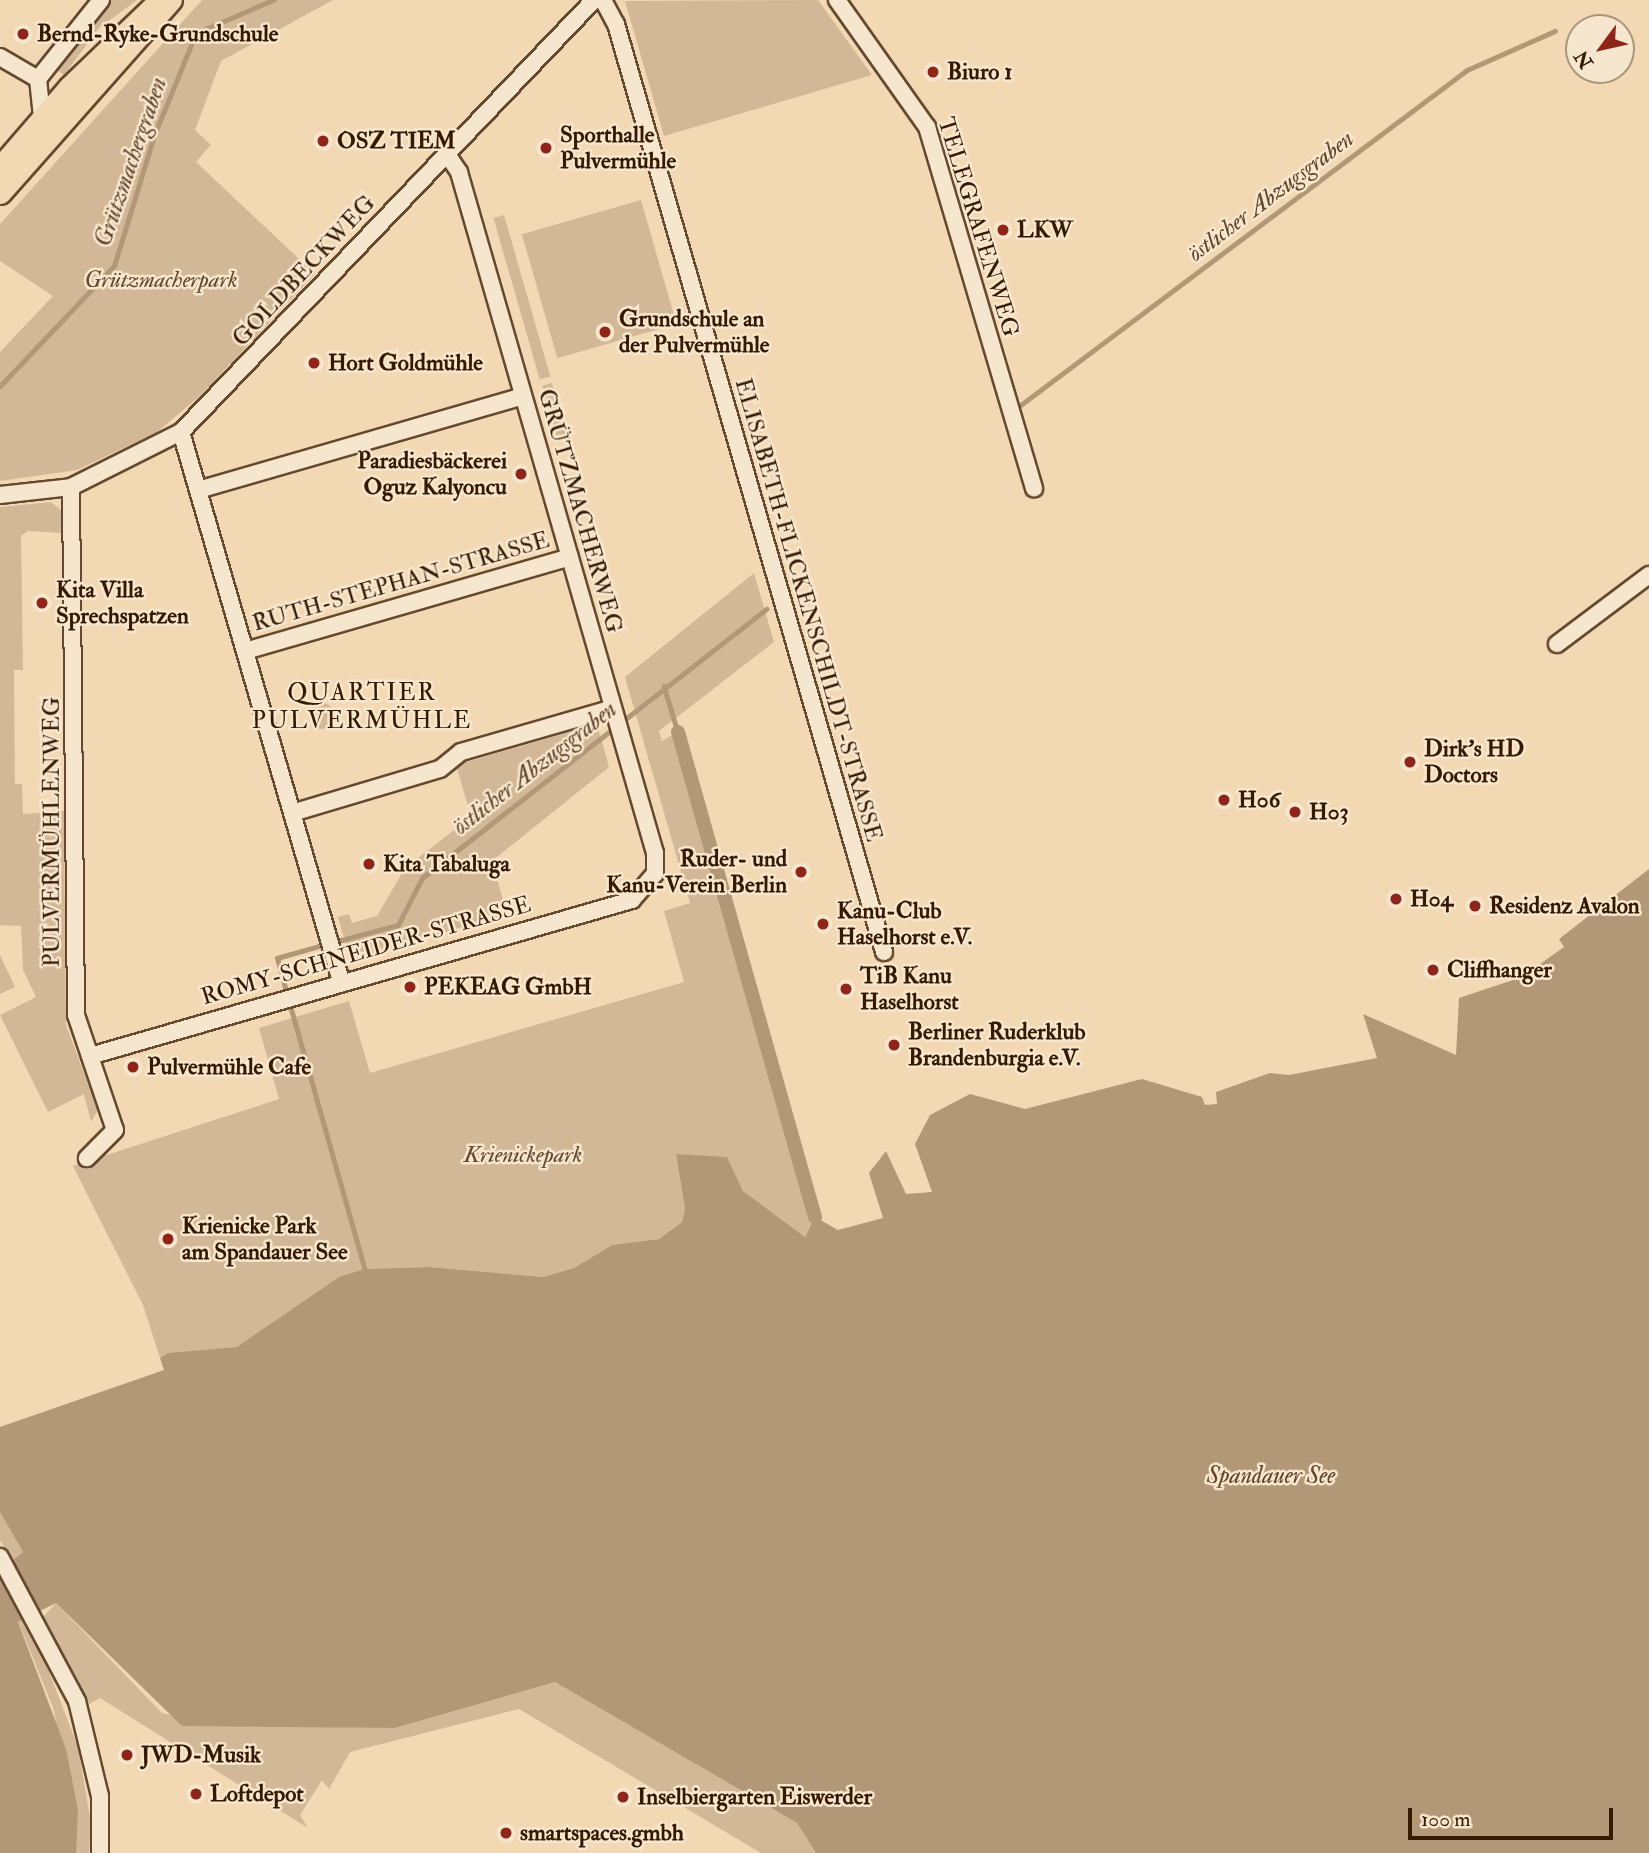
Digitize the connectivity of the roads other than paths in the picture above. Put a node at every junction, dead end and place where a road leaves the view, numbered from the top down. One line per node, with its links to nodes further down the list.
1 (101, 0): 8 (street)
2 (160, 0): 9 (main road)
3 (171, 0): 12 (main road)
4 (594, 0): 10 (street, GOLDBECKWEG)
5 (603, 0): 26 (street, ELISABETH-FLICKENSCHILDT-STRASSE)
6 (837, 0): 16 (street, TELEGRAFENWEG)
7 (0, 57): 8 (street)
8 (38, 79): 9 (street)
9 (42, 117): 11 (main road)
10 (446, 153): 13 (street, GRÜTZMACHERWEG); 14 (street, GOLDBECKWEG)
11 (0, 167)
12 (0, 193)
13 (523, 396): 17 (street); 19 (street, GRÜTZMACHERWEG)
14 (181, 432): 15 (street, GOLDBECKWEG); 17 (street)
15 (71, 487): 18 (street, GOLDBECKWEG); 28 (street, PULVERMÜHLENWEG)
16 (1034, 488)
17 (198, 490): 22 (street)
18 (0, 495)
19 (570, 557): 22 (street, RUTH-STEPHAN-STRASSE); 23 (street, GRÜTZMACHERWEG)
20 (1649, 575): 21 (street)
21 (1558, 644)
22 (245, 651): 24 (street)
23 (615, 714): 24 (street); 25 (street, GRÜTZMACHERWEG)
24 (292, 813): 27 (street)
25 (650, 884): 27 (street, ROMY-SCHNEIDER-STRASSE)
26 (884, 952)
27 (341, 981): 28 (street, ROMY-SCHNEIDER-STRASSE)
28 (90, 1056): 29 (street, PULVERMÜHLENWEG)
29 (87, 1158)
30 (2, 1560): 31 (street)
31 (100, 1853)

